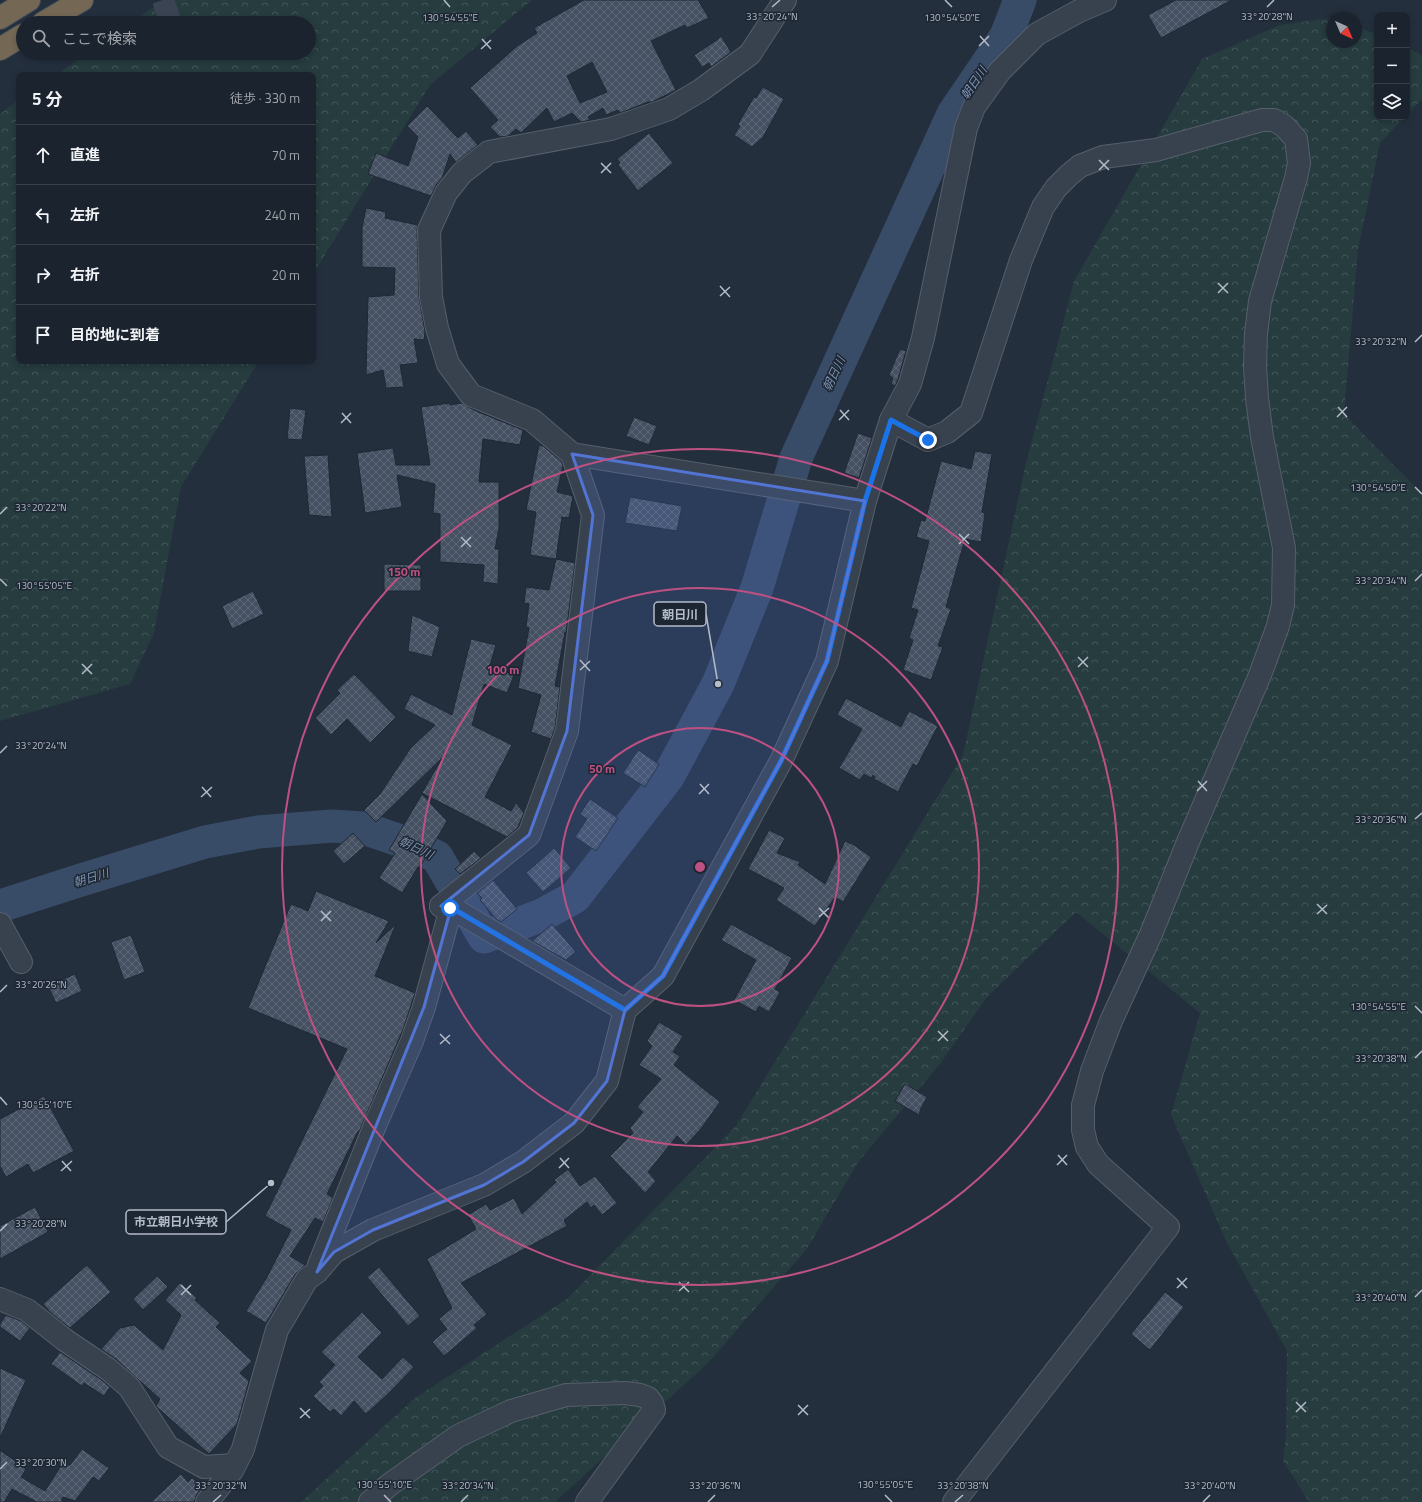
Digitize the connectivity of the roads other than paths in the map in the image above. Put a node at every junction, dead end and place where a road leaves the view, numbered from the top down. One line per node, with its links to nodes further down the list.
1 (29, 0): 7 (highway)
2 (82, 0): 6 (highway)
3 (785, 0): 11 (street)
4 (1105, 0): 5 (street)
5 (1076, 5): 10 (street)
6 (55, 16)
7 (0, 18)
8 (16, 39): 9 (highway)
9 (0, 49)
10 (891, 420): 12 (street); 23 (street)
11 (572, 454): 12 (street); 13 (street)
12 (865, 501): 16 (street)
13 (450, 908): 16 (street); 17 (street)
14 (1, 925): 15 (street)
15 (21, 962)
16 (625, 1010): 17 (street)
17 (317, 1272): 19 (street)
18 (0, 1299): 19 (street)
19 (234, 1465): 20 (street)
20 (207, 1502)
21 (370, 1502): 22 (street)
22 (586, 1502)
23 (954, 1502)

